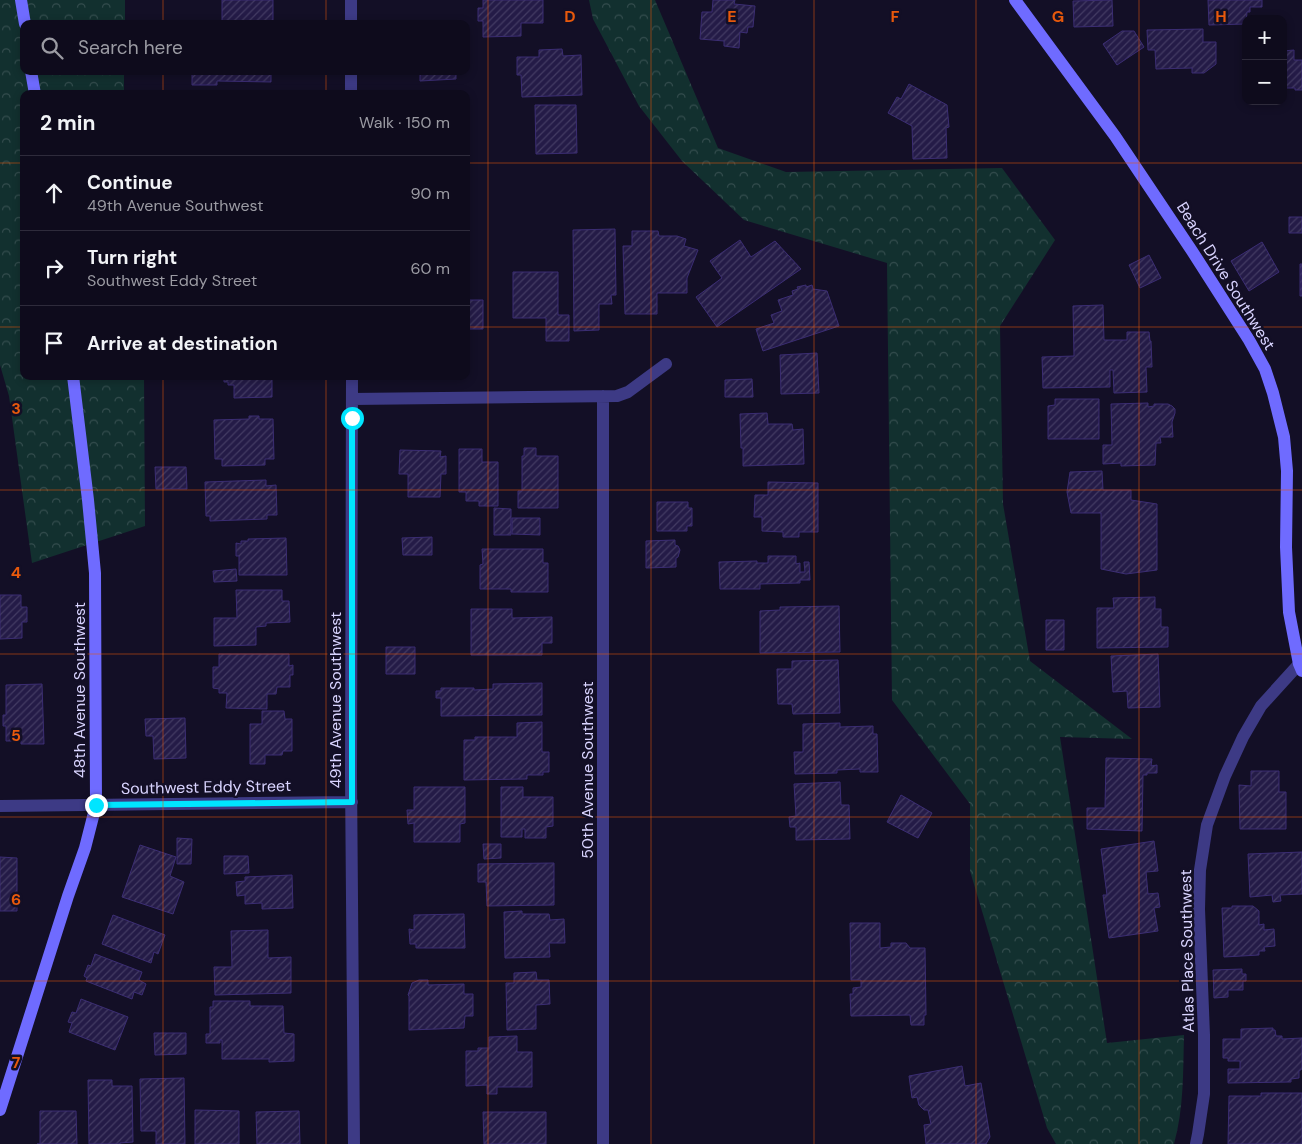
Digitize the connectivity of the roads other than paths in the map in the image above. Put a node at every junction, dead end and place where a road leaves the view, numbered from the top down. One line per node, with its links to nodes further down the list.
1 (21, 0): 4 (street)
2 (351, 0): 5 (street)
3 (1015, 0): 15 (street, Beach Drive Southwest)
4 (24, 20)
5 (351, 20)
6 (32, 75): 8 (street)
7 (351, 75): 9 (street)
8 (34, 90)
9 (351, 90)
10 (666, 364): 13 (street)
11 (73, 380): 17 (street, 48th Avenue Southwest)
12 (352, 380): 14 (street, 49th Avenue Southwest)
13 (603, 396): 14 (street); 21 (street, 50th Avenue Southwest)
14 (352, 399): 16 (street, 49th Avenue Southwest)
15 (1300, 668): 22 (street, Atlas Place Southwest)
16 (352, 802): 17 (street, Southwest Eddy Street); 20 (street, 49th Avenue Southwest)
17 (96, 805): 18 (street, Southwest Eddy Street); 19 (street, 48th Avenue Southwest)
18 (0, 806)
19 (0, 1110)
20 (354, 1144)
21 (603, 1144)
22 (1196, 1144)

